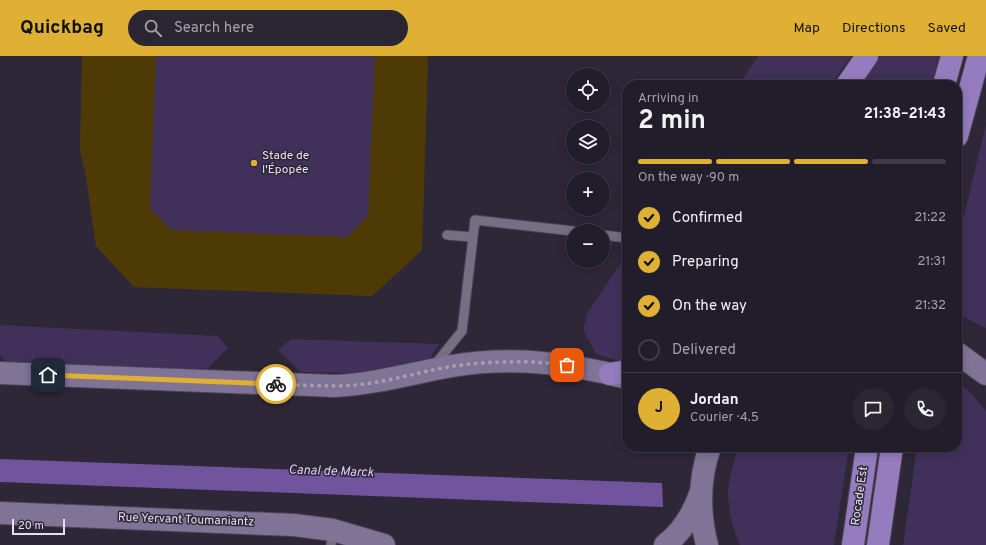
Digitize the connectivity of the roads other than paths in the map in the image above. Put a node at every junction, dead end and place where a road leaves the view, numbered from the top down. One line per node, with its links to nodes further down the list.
1 (867, 56): 4 (highway)
2 (952, 56): 5 (highway)
3 (979, 56): 6 (highway)
4 (850, 80)
5 (945, 80)
6 (962, 118)
7 (566, 230): 11 (lane)
8 (447, 235): 11 (lane)
9 (610, 236): 10 (lane)
10 (622, 237)
11 (472, 238): 13 (lane)
12 (962, 357): 16 (street)
13 (430, 371): 14 (street); 15 (street)
14 (0, 373)
15 (621, 374)
16 (986, 374)
17 (709, 452): 20 (street)
18 (866, 452): 26 (highway, Rocade Est)
19 (891, 452): 27 (highway, Rocade Est)
20 (702, 489): 24 (street); 25 (street)
21 (0, 513): 22 (street, Rue Yervant Toumaniantz)
22 (332, 537): 23 (street, Rue Yervant Toumaniantz)
23 (378, 543)
24 (665, 545)
25 (707, 545)
26 (853, 545)
27 (878, 545)

